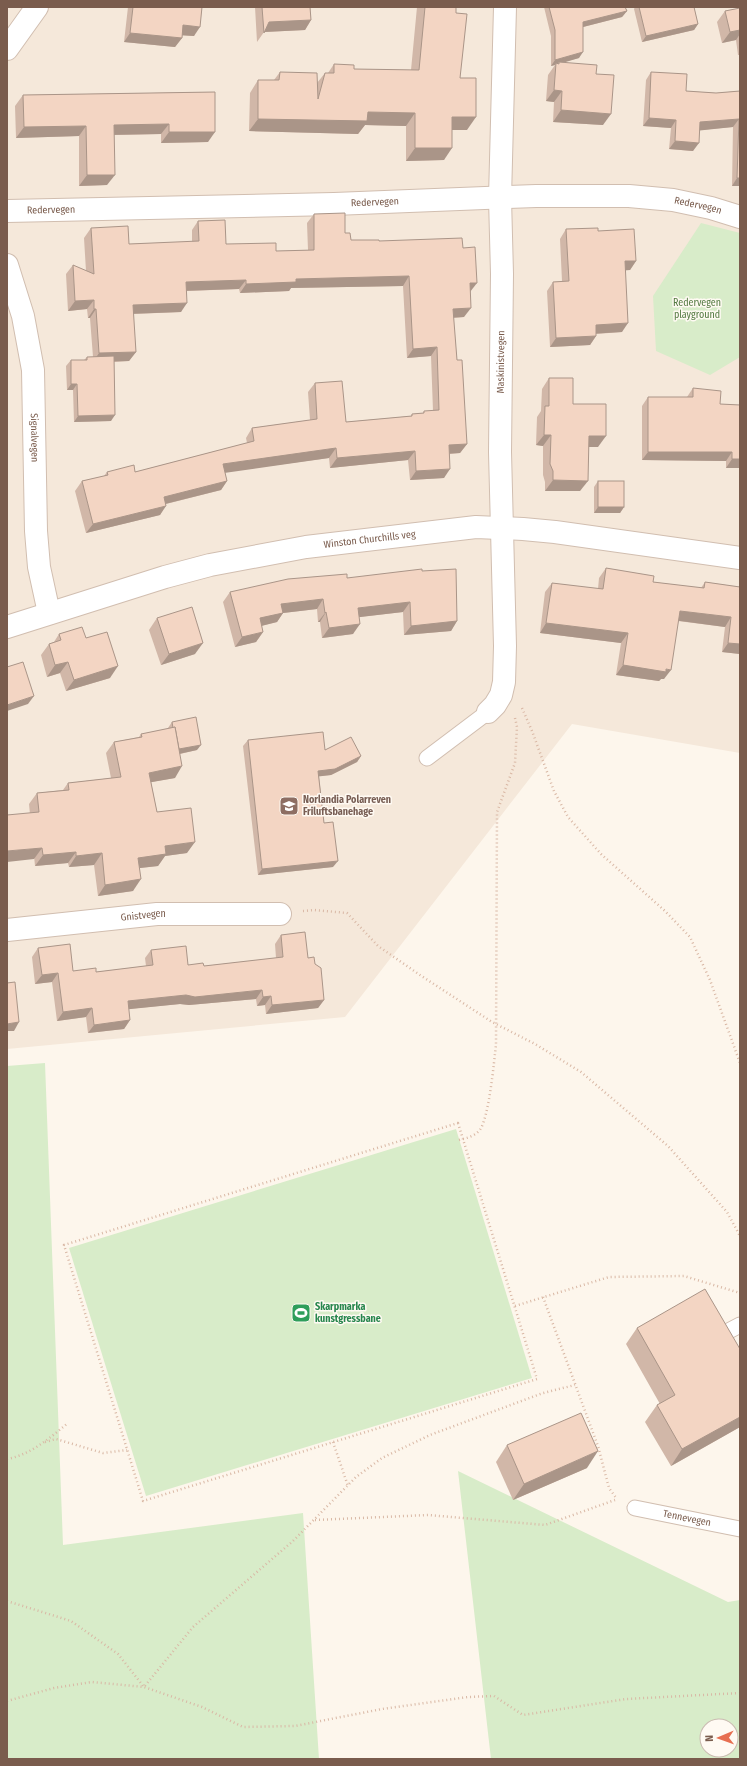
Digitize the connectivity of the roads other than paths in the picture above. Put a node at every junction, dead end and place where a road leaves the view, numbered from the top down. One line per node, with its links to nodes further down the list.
1 (37, 7): 3 (street)
2 (505, 7): 4 (street, Maskinistvegen)
3 (7, 49)
4 (500, 198): 5 (street, Redervegen); 6 (street, Redervegen); 8 (street, Maskinistvegen)
5 (7, 211)
6 (740, 217)
7 (7, 265): 10 (street, Signalvegen)
8 (502, 527): 9 (street, Winston Churchills veg); 10 (street, Winston Churchills veg); 12 (street, Maskinistvegen)
9 (740, 558)
10 (49, 613): 11 (street, Winston Churchills veg)
11 (7, 627)
12 (488, 712): 13 (lane)
13 (427, 758)
14 (280, 914): 15 (street, Gnistvegen)
15 (7, 930)
16 (740, 1325): 17 (lane)
17 (721, 1335)
18 (635, 1508): 19 (lane, Tennevegen)
19 (740, 1529)

